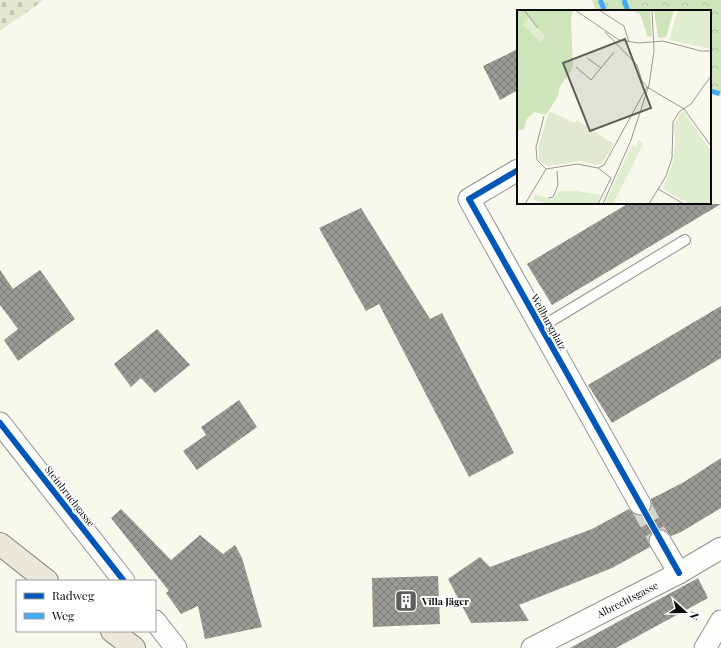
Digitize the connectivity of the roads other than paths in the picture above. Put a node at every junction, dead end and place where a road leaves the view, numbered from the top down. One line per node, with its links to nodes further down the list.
1 (517, 171): 3 (street, Weilburgplatz)
2 (685, 240): 3 (lane)
3 (541, 327): 5 (street, Weilburgplatz)
4 (0, 423): 11 (street, Steinbruchgasse)
5 (640, 504)
6 (660, 541): 9 (street)
7 (0, 544): 10 (main road)
8 (721, 548): 9 (street, Albrechtsgasse)
9 (679, 573): 17 (street, Albrechtsgasse)
10 (46, 580)
11 (123, 580)
12 (721, 621): 18 (street)
13 (156, 622): 16 (street)
14 (113, 632): 15 (main road)
15 (134, 648)
16 (176, 648)
17 (532, 648)
18 (705, 648)

